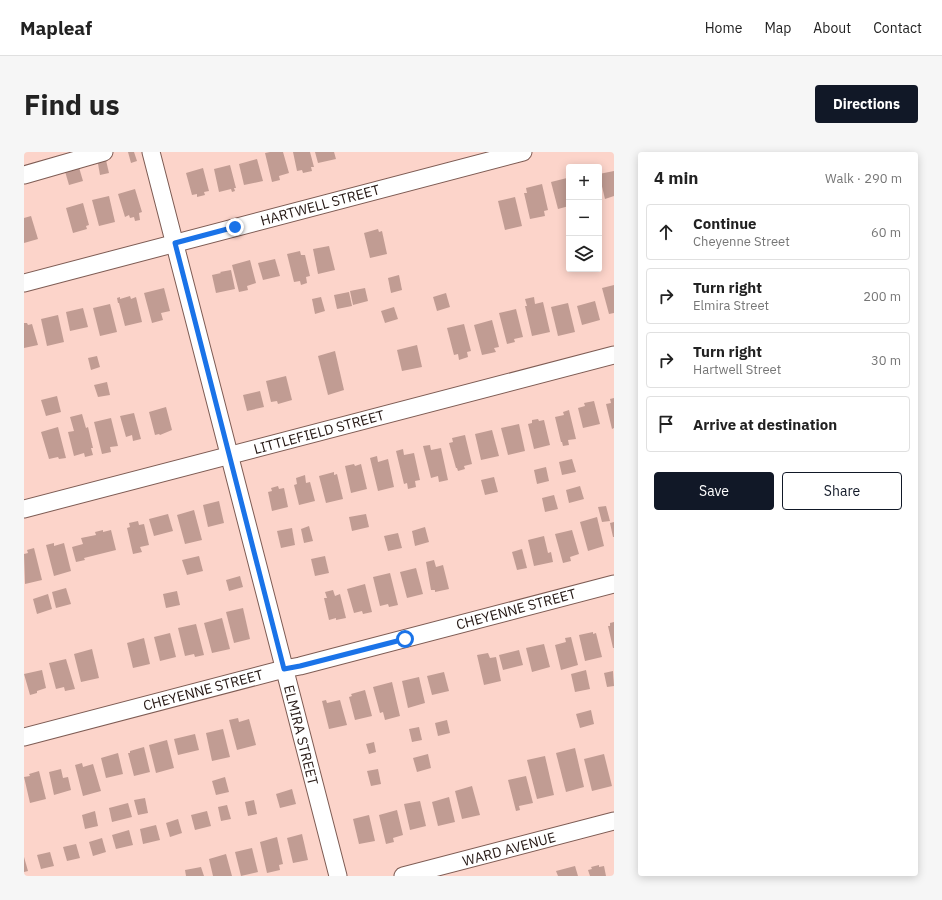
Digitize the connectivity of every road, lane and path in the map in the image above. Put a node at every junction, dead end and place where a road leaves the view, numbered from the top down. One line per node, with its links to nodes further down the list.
1 (104, 152): 4 (street)
2 (151, 152): 5 (street, ELMIRA STREET)
3 (523, 152): 5 (street, HARTWELL STREET)
4 (24, 175)
5 (175, 243): 6 (street, HARTWELL STREET); 8 (street, ELMIRA STREET)
6 (24, 283)
7 (614, 356): 8 (street, LITTLEFIELD STREET)
8 (230, 456): 9 (street, LITTLEFIELD STREET); 11 (street, ELMIRA STREET)
9 (24, 509)
10 (614, 584): 11 (street, CHEYENNE STREET)
11 (284, 669): 12 (street, CHEYENNE STREET); 14 (street, ELMIRA STREET)
12 (24, 737)
13 (614, 821): 15 (street, WARD AVENUE)
14 (338, 876)
15 (403, 876)

